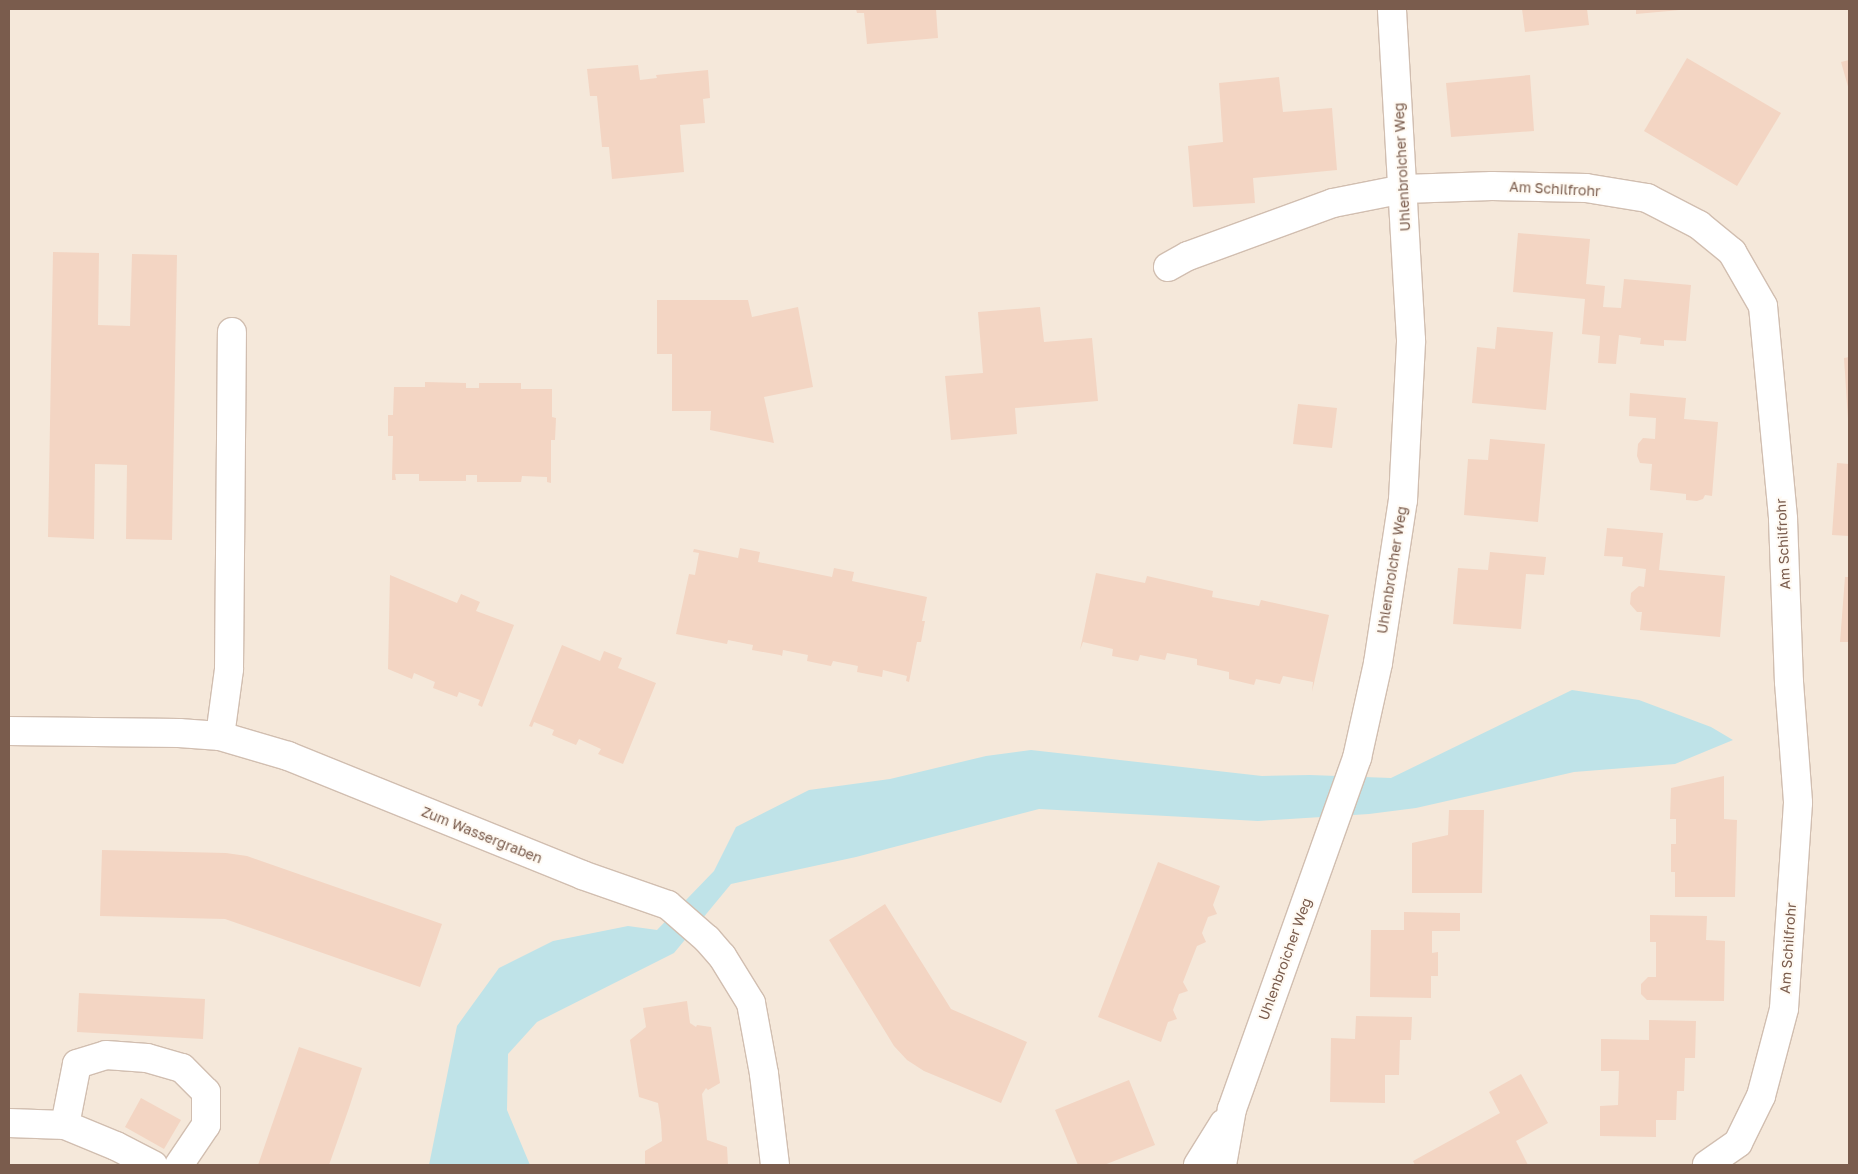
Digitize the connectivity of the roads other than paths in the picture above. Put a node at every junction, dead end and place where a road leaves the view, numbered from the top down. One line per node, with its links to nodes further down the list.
1 (1392, 9): 2 (street, Uhlenbroicher Weg)
2 (1404, 189): 3 (street, Am Schilfrohr); 7 (street, Uhlenbroicher Weg); 15 (street, Am Schilfrohr)
3 (1168, 267)
4 (232, 332): 6 (street)
5 (9, 731): 6 (street, Zum Wassergraben)
6 (220, 736): 12 (street, Zum Wassergraben)
7 (1232, 1108): 13 (street, Uhlenbroicher Weg); 14 (street, Uhlenbroicher Weg)
8 (9, 1123): 9 (street)
9 (65, 1125): 10 (street); 11 (street)
10 (153, 1165)
11 (179, 1165)
12 (775, 1165)
13 (1198, 1165)
14 (1222, 1165)
15 (1707, 1165)

